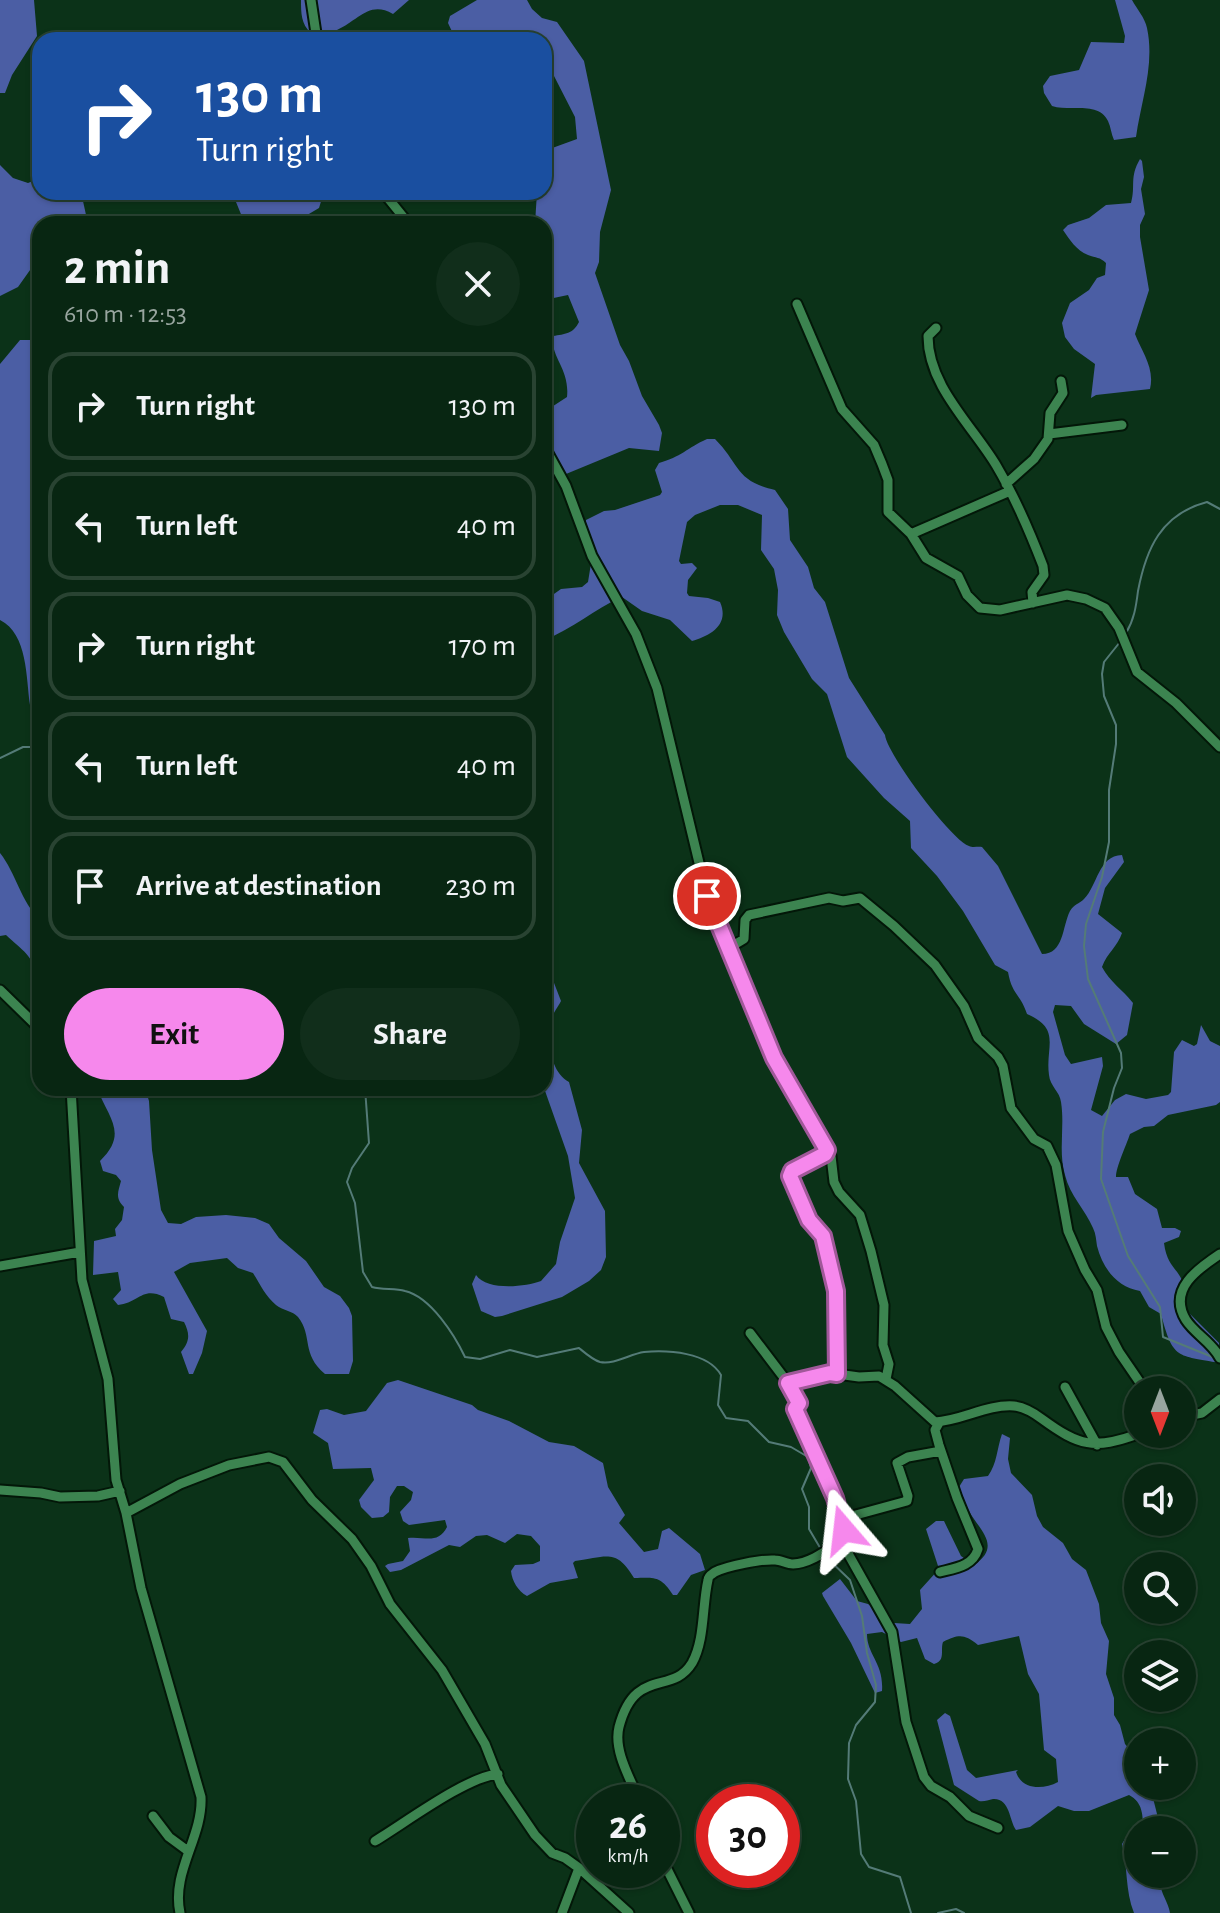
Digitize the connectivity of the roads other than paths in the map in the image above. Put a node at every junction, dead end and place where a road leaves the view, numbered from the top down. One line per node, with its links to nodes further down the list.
1 (311, 0): 2 (street)
2 (316, 32)
3 (390, 200): 4 (street)
4 (402, 216)
5 (797, 304): 12 (street)
6 (936, 328): 11 (street)
7 (1061, 381): 9 (street)
8 (1122, 425): 9 (street)
9 (1049, 434): 11 (street)
10 (552, 461): 15 (street)
11 (1008, 488): 12 (street); 13 (street)
12 (911, 534): 13 (street)
13 (1033, 603): 14 (street)
14 (1220, 747)
15 (729, 948): 19 (street); 26 (street)
16 (0, 990): 17 (street)
17 (32, 1021)
18 (71, 1096): 20 (street)
19 (826, 1152): 25 (street); 27 (street)
20 (80, 1252): 22 (street); 37 (street)
21 (1219, 1258): 24 (street)
22 (0, 1266)
23 (750, 1333): 28 (street)
24 (1220, 1357)
25 (837, 1374): 27 (street); 28 (street)
26 (1135, 1376)
27 (886, 1379): 32 (street)
28 (788, 1383): 39 (street)
29 (1065, 1387): 34 (street)
30 (1220, 1399): 31 (street)
31 (1196, 1414)
32 (939, 1423): 34 (street); 35 (street)
33 (1124, 1438): 34 (street)
34 (1097, 1445)
35 (941, 1451): 39 (street); 41 (street)
36 (0, 1490): 37 (street)
37 (120, 1491): 38 (street)
38 (126, 1513): 42 (street); 47 (street)
39 (841, 1519): 40 (street)
40 (841, 1541): 43 (street); 45 (street)
41 (940, 1572)
42 (498, 1774): 46 (street); 48 (street)
43 (633, 1784)
44 (153, 1816): 47 (street)
45 (998, 1828)
46 (375, 1841)
47 (188, 1851): 52 (street)
48 (576, 1866)
49 (576, 1876): 53 (street)
50 (601, 1888): 54 (street)
51 (676, 1888): 55 (street)
52 (180, 1913)
53 (562, 1913)
54 (629, 1913)
55 (689, 1913)

